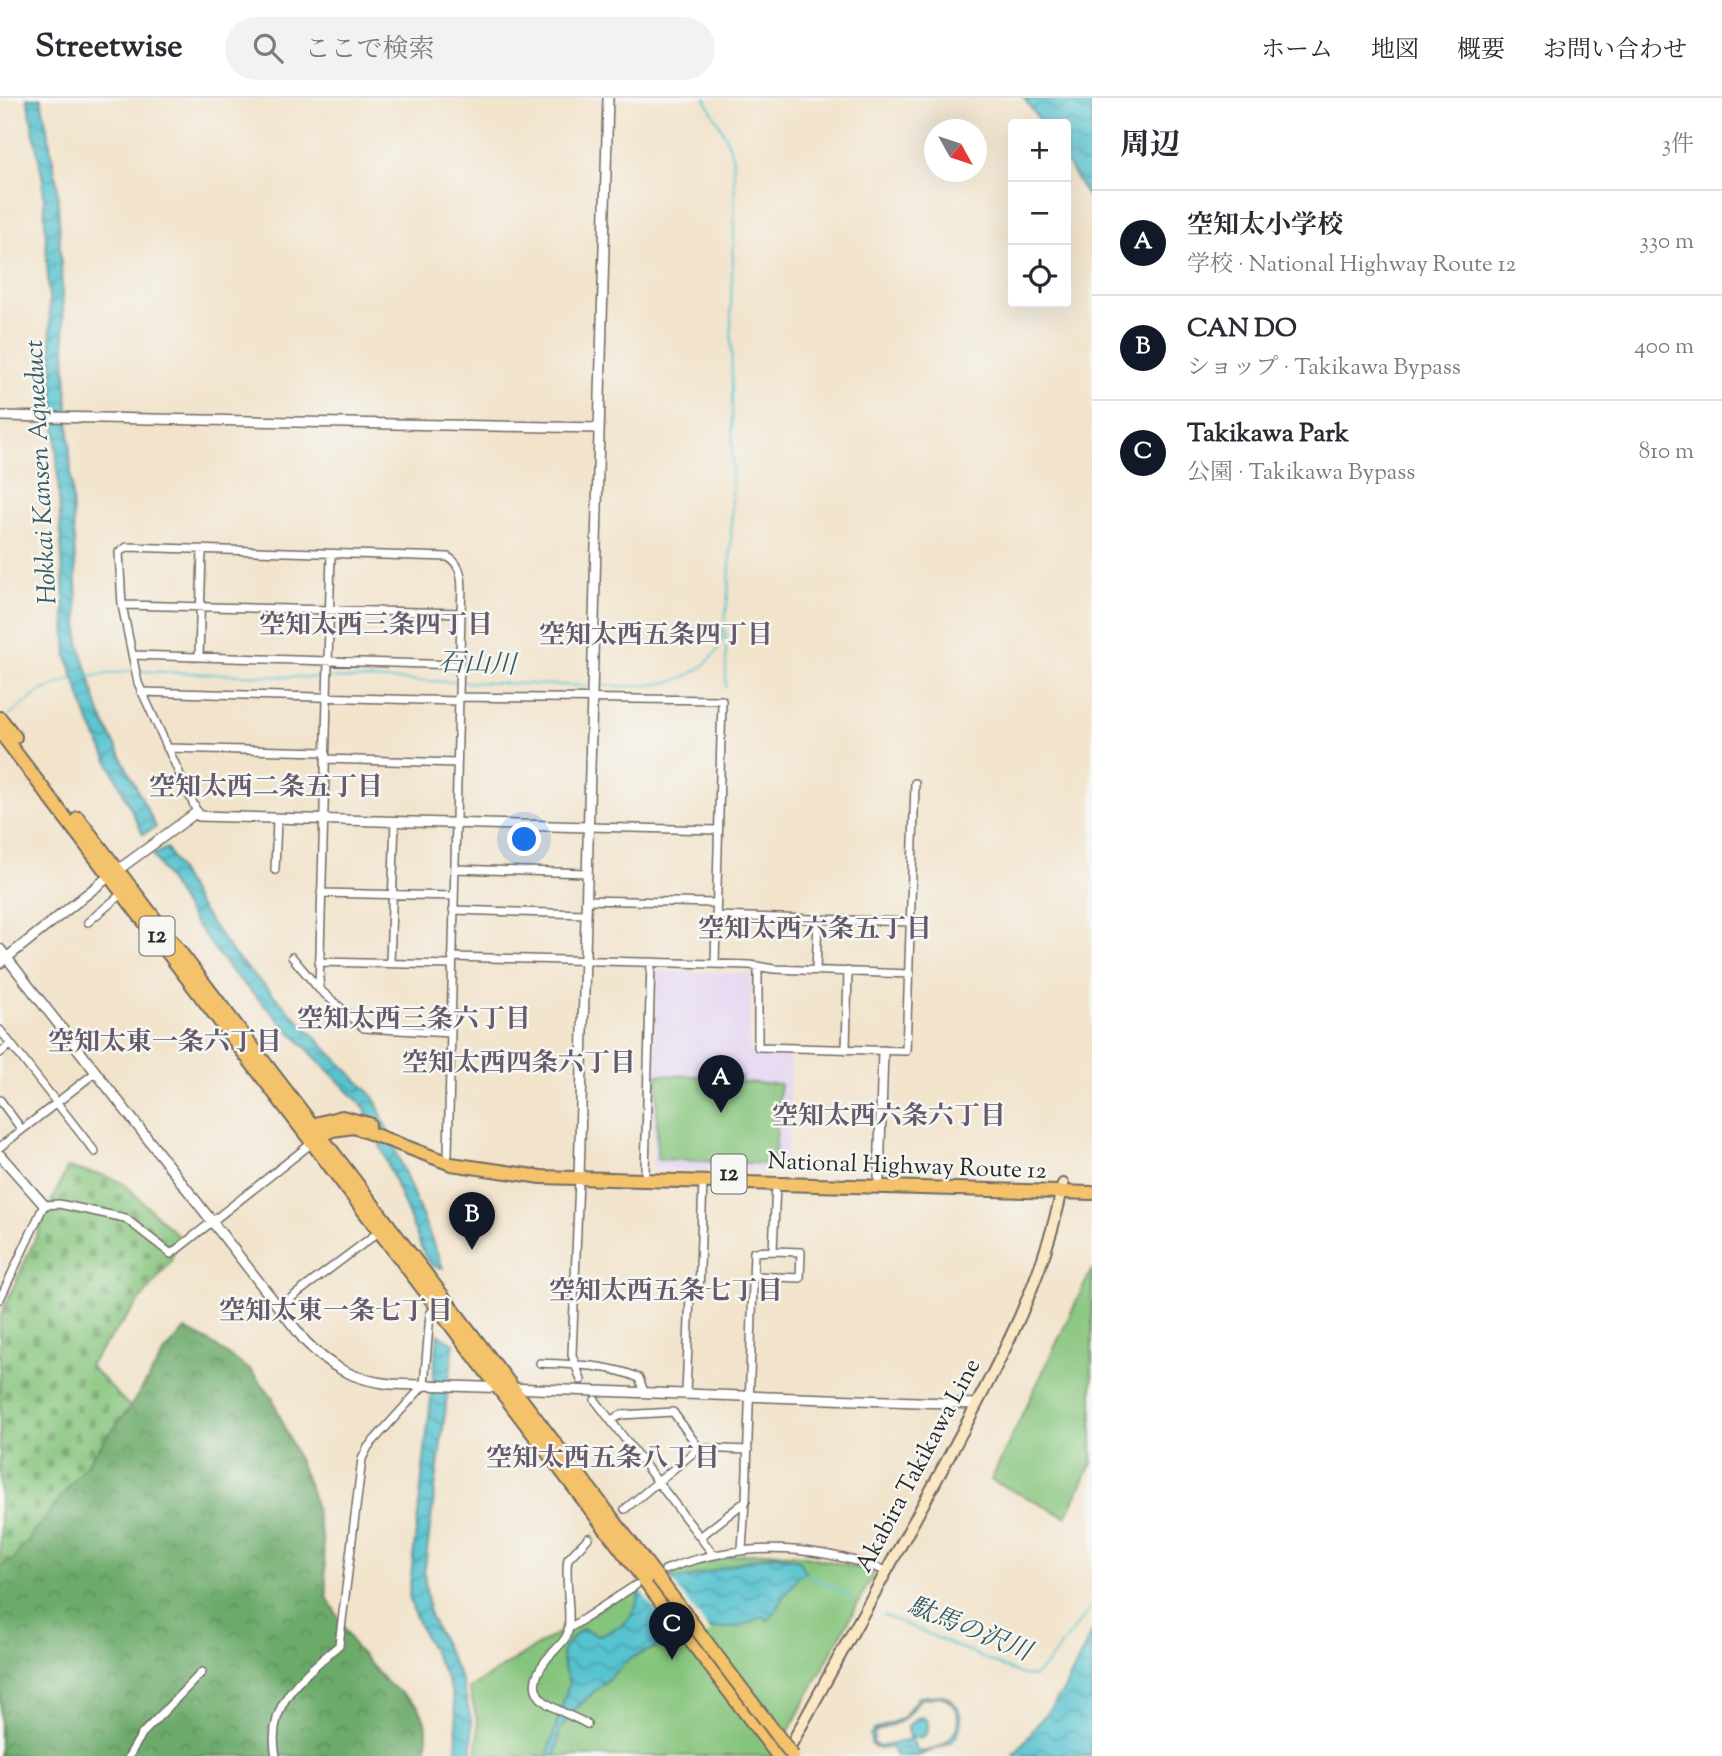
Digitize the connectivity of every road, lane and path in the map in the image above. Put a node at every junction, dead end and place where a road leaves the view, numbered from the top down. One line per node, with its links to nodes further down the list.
1 (608, 98): 3 (street)
2 (0, 416): 3 (street)
3 (598, 429): 17 (street)
4 (202, 550): 5 (street); 6 (street); 7 (street)
5 (331, 554): 8 (street); 9 (street)
6 (122, 605): 7 (street); 10 (street)
7 (200, 606): 8 (street); 11 (street)
8 (329, 610): 9 (street); 12 (street)
9 (461, 613): 13 (street)
10 (132, 655): 11 (street); 14 (street)
11 (199, 657): 12 (street)
12 (327, 661): 13 (street); 16 (street)
13 (459, 665): 15 (street)
14 (141, 692): 16 (street); 20 (street)
15 (458, 695): 16 (street); 17 (street); 22 (street)
16 (327, 696): 21 (street)
17 (591, 696): 29 (street); 30 (street)
18 (0, 718): 33 (highway, 12)
19 (0, 732): 33 (highway, 12)
20 (167, 748): 21 (street); 24 (street)
21 (325, 755): 22 (street); 26 (street)
22 (457, 763): 28 (street)
23 (915, 783): 46 (street)
24 (197, 811): 25 (street); 33 (street)
25 (277, 819): 26 (street); 32 (street)
26 (323, 820): 27 (street); 36 (street)
27 (395, 821): 28 (street); 37 (street)
28 (455, 822): 29 (street); 31 (street)
29 (588, 827): 30 (street); 34 (street)
30 (717, 830): 40 (street)
31 (455, 869): 34 (street); 38 (street)
32 (275, 870)
33 (114, 872): 35 (highway, 12); 49 (street); 71 (highway, 12)
34 (587, 873): 39 (street)
35 (124, 892): 45 (street); 71 (highway, 12)
36 (321, 893): 37 (street); 52 (street)
37 (392, 895): 38 (street); 55 (street)
38 (454, 896): 41 (street)
39 (586, 900): 40 (street); 42 (street)
40 (715, 903): 43 (street)
41 (453, 910): 42 (street); 51 (street)
42 (586, 914): 50 (street)
43 (716, 916): 44 (street); 54 (street)
44 (818, 919): 46 (street); 57 (street)
45 (88, 922)
46 (912, 922): 59 (street)
47 (0, 948): 49 (street)
48 (292, 957): 60 (street)
49 (4, 960): 67 (street)
50 (585, 960): 51 (street); 53 (street); 78 (street)
51 (452, 961): 55 (street); 62 (street)
52 (319, 962): 55 (street); 60 (street)
53 (652, 962): 54 (street); 77 (street)
54 (715, 963): 56 (street)
55 (390, 964)
56 (758, 967): 57 (street); 64 (street)
57 (816, 971): 58 (street)
58 (848, 971): 59 (street); 64 (street)
59 (910, 974): 65 (street)
60 (319, 989): 62 (street)
61 (0, 1030): 63 (street)
62 (450, 1033): 75 (street)
63 (11, 1044): 66 (street); 69 (street)
64 (846, 1050): 65 (street)
65 (883, 1051): 79 (street)
66 (0, 1053)
67 (96, 1072): 69 (street); 86 (street)
68 (0, 1100): 70 (street)
69 (57, 1103): 70 (street); 74 (street)
70 (22, 1130): 73 (street)
71 (315, 1134): 72 (highway, National Highway Route 12 / 12); 86 (street); 87 (highway, 12)
72 (401, 1143): 75 (highway, National Highway Route 12 / 12); 78 (highway, National Highway Route 12 / 12)
73 (0, 1147)
74 (95, 1152)
75 (448, 1155): 78 (highway, National Highway Route 12 / 12)
76 (0, 1156): 85 (street)
77 (645, 1172): 78 (highway, National Highway Route 12 / 12); 79 (highway, National Highway Route 12 / 12)
78 (579, 1175): 80 (highway, National Highway Route 12 / 12); 94 (street)
79 (879, 1179): 82 (highway, National Highway Route 12 / 12)
80 (703, 1181): 81 (highway, National Highway Route 12 / 12); 99 (street)
81 (776, 1184): 82 (highway, National Highway Route 12 / 12); 88 (street)
82 (1062, 1188): 83 (highway, National Highway Route 12 / 12); 102 (main road, Akabira Takikawa Line)
83 (1082, 1188): 84 (highway, National Highway Route 12 / 12)
84 (1092, 1193)
85 (44, 1205): 86 (street); 90 (street)
86 (212, 1221): 92 (street)
87 (385, 1228): 91 (highway, 12); 92 (street); 97 (highway, 12)
88 (773, 1251): 89 (street); 89 (street)
89 (754, 1276): 100 (street)
90 (0, 1299)
91 (437, 1306): 96 (street); 97 (highway, 12)
92 (279, 1307): 96 (street)
93 (540, 1363): 94 (street)
94 (574, 1366): 95 (street); 98 (street)
95 (581, 1380)
96 (428, 1385): 97 (street); 119 (street)
97 (506, 1388): 98 (street); 114 (highway, 12)
98 (644, 1392): 99 (street)
99 (686, 1393): 100 (street)
100 (750, 1395): 102 (street); 105 (street)
101 (595, 1400): 103 (street)
102 (977, 1404): 113 (main road, Akabira Takikawa Line)
103 (611, 1420): 104 (street); 106 (street)
104 (699, 1448): 105 (street); 106 (street)
105 (748, 1450): 107 (street)
106 (659, 1483): 108 (street); 109 (street)
107 (746, 1501): 109 (street); 111 (street)
108 (625, 1508)
109 (700, 1537): 112 (street)
110 (588, 1538): 115 (street)
111 (742, 1550): 112 (street); 113 (street)
112 (713, 1555): 114 (street)
113 (886, 1571): 121 (main road, Akabira Takikawa Line)
114 (652, 1579): 115 (street); 120 (highway, 12); 122 (highway, 12, bridge)
115 (568, 1629): 117 (street)
116 (202, 1672): 118 (street)
117 (587, 1724)
118 (129, 1756)
119 (276, 1756)
120 (778, 1756)
121 (785, 1756)
122 (793, 1756)

